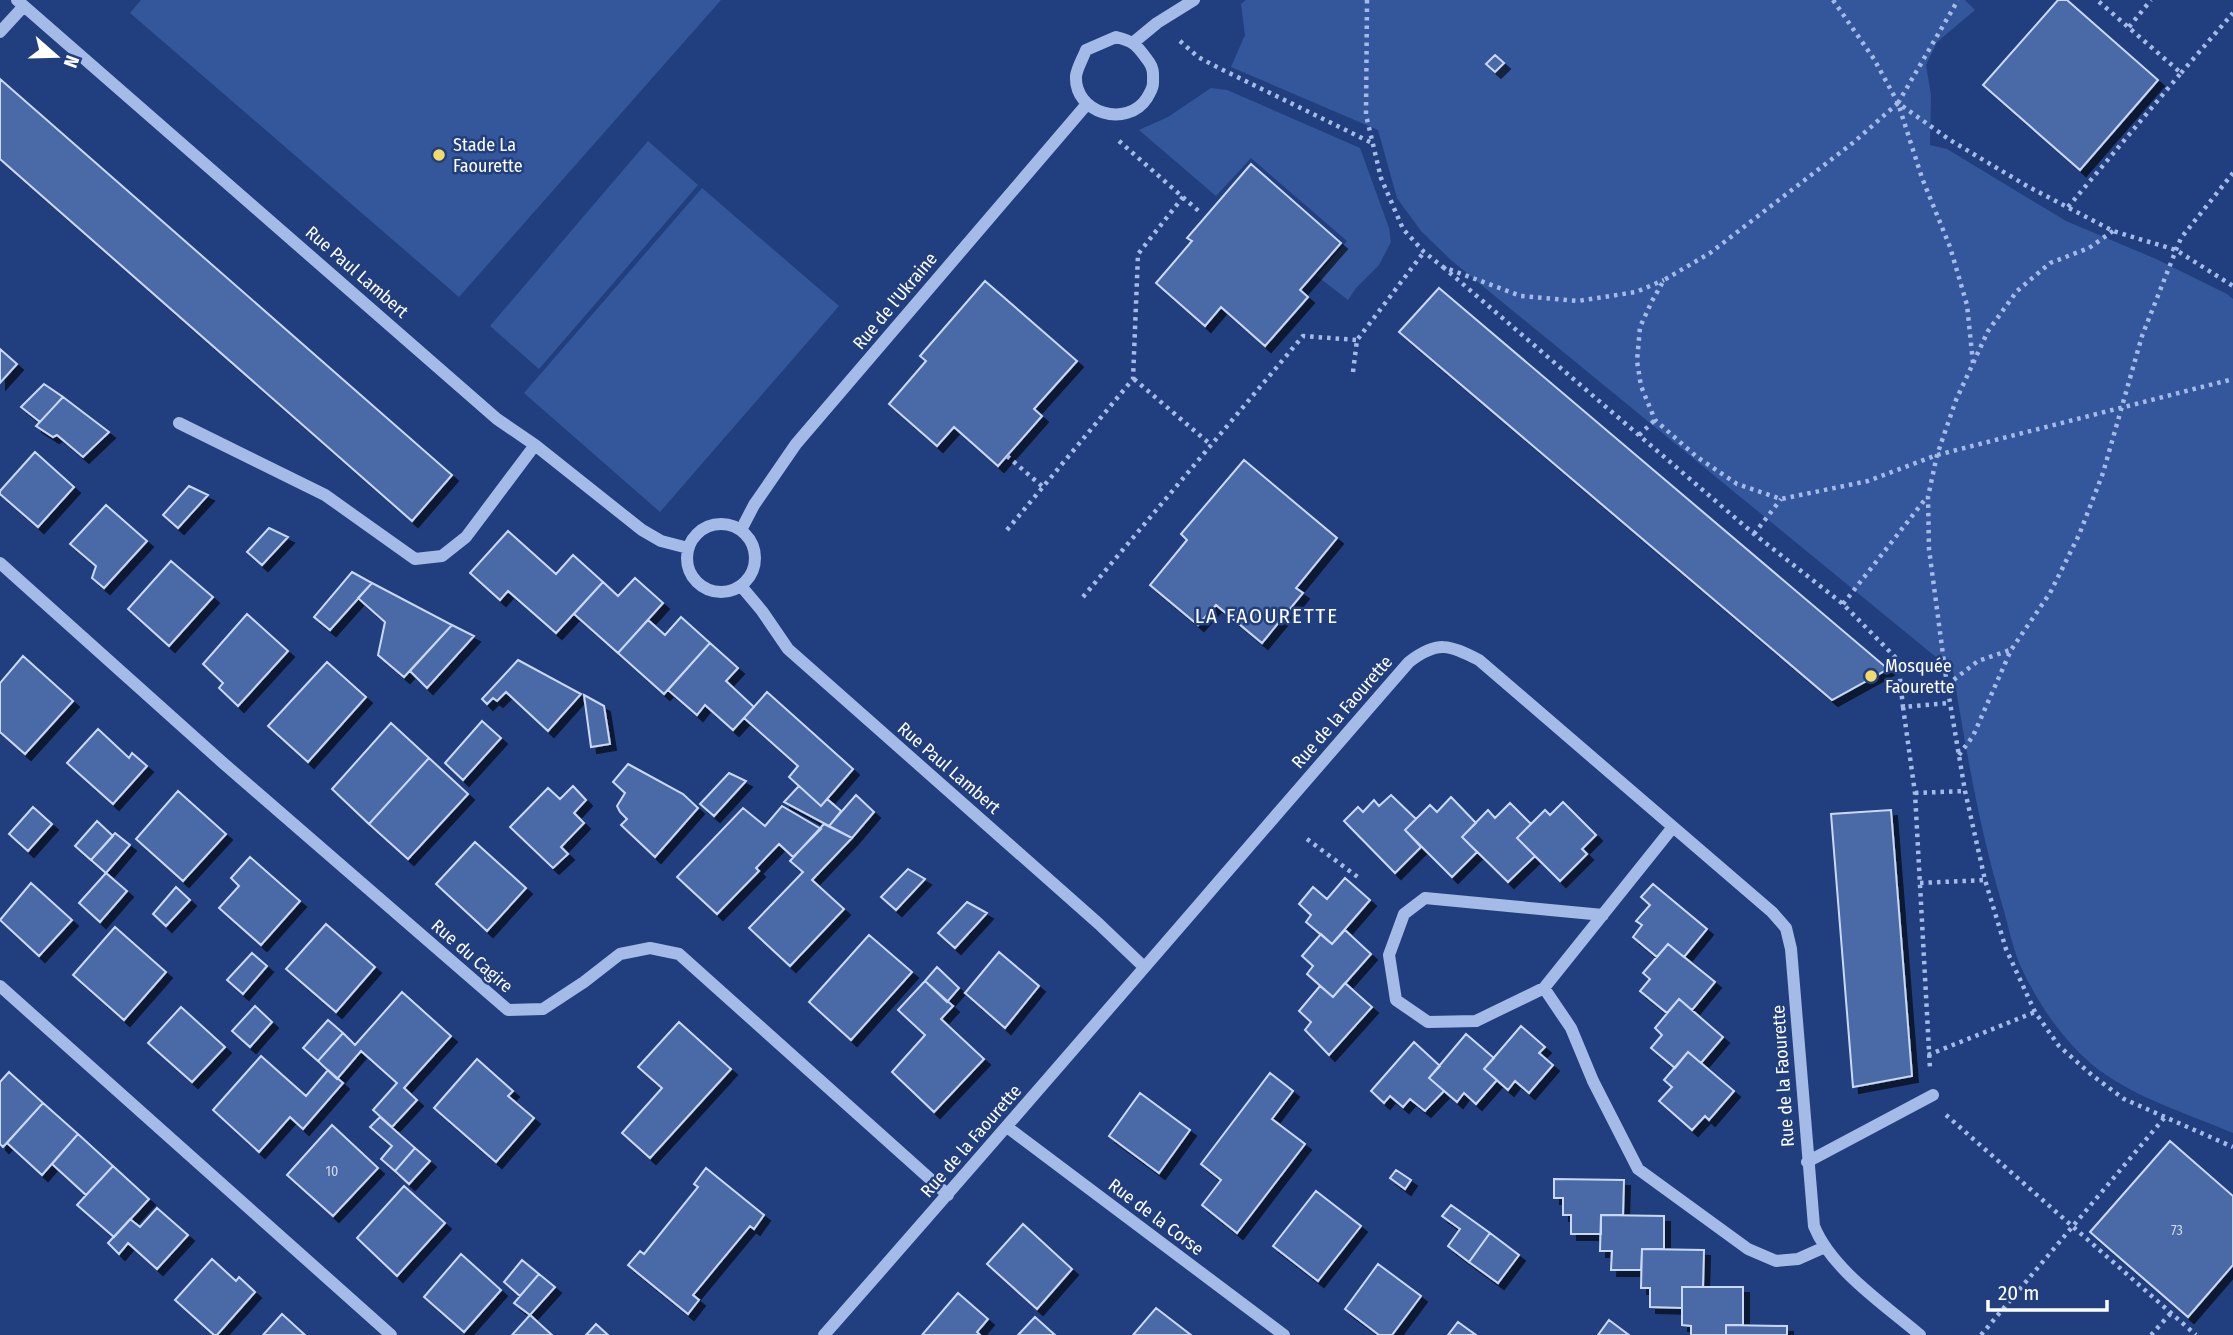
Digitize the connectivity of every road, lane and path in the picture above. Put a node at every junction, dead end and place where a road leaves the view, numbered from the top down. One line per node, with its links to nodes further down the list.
1 (1194, 0): 12 (street)
2 (1367, 0): 17 (path)
3 (1833, 0): 14 (path)
4 (1958, 0): 14 (path)
5 (2097, 0): 9 (path)
6 (2151, 0): 9 (path)
7 (20, 4): 10 (street); 38 (street, Rue Paul Lambert)
8 (2233, 13): 13 (path)
9 (2129, 27): 13 (path)
10 (0, 32)
11 (1174, 36): 17 (path)
12 (1134, 42): 15 (street); 15 (street)
13 (2181, 73): 20 (path)
14 (1898, 103): 20 (path); 26 (path); 29 (path)
15 (1087, 104): 44 (street, Rue de l'Ukraine)
16 (1110, 133): 19 (path)
17 (1373, 144): 24 (path)
18 (2233, 173): 23 (path)
19 (1183, 197): 21 (path); 31 (path)
20 (2068, 207): 22 (path)
21 (1202, 214)
22 (2113, 231): 23 (path); 29 (path)
23 (2176, 250): 27 (path); 33 (path)
24 (1424, 252): 25 (path); 28 (path)
25 (1443, 267): 26 (path); 36 (path)
26 (1664, 281): 34 (path)
27 (2233, 286)
28 (1357, 340): 30 (path); 37 (path)
29 (1973, 363): 39 (path)
30 (1353, 372)
31 (1133, 379): 37 (path); 41 (path)
32 (2233, 379): 33 (path)
33 (2121, 408): 39 (path); 52 (path)
34 (1655, 420): 36 (path); 43 (path)
35 (179, 423): 38 (street)
36 (1639, 435): 46 (path)
37 (1210, 444): 50 (path)
38 (535, 445): 47 (street, Rue Paul Lambert)
39 (1937, 455): 42 (path); 43 (path)
40 (1007, 456): 41 (path)
41 (1043, 487): 45 (path)
42 (1928, 497): 51 (path); 53 (path)
43 (1781, 499): 46 (path)
44 (741, 530): 47 (street); 49 (street)
45 (1007, 530)
46 (1754, 534): 51 (path)
47 (688, 548): 49 (street)
48 (0, 563): 75 (street, Rue du Cagire)
49 (741, 586): 65 (street, Rue Paul Lambert)
50 (1083, 597)
51 (1843, 604): 55 (path)
52 (2011, 650): 53 (path); 56 (path)
53 (1947, 685): 54 (path)
54 (1949, 703): 55 (path); 56 (path)
55 (1903, 707): 58 (path)
56 (1959, 756): 57 (path)
57 (1965, 791): 58 (path); 62 (path)
58 (1915, 793): 63 (path)
59 (1673, 827): 64 (street); 65 (street, Rue de la Faourette); 74 (street, Rue de la Faourette)
60 (1307, 839): 61 (path)
61 (1359, 878)
62 (1985, 880): 63 (path); 68 (path)
63 (1920, 883): 69 (path)
64 (1603, 915): 67 (street); 67 (street)
65 (1143, 967): 72 (street, Rue de la Faourette)
66 (0, 986): 79 (street)
67 (1544, 988): 77 (street)
68 (2035, 1012): 69 (path); 71 (path)
69 (1928, 1055): 70 (path)
70 (1933, 1095): 74 (street); 76 (path)
71 (2165, 1117): 73 (path); 76 (path)
72 (1007, 1127): 75 (street, Rue de la Faourette); 81 (street, Rue de la Corse)
73 (2233, 1147)
74 (1807, 1162): 77 (street, Rue de la Faourette)
75 (948, 1195): 80 (street, Rue de la Faourette)
76 (2072, 1226): 78 (path); 83 (path)
77 (1825, 1247): 82 (street, Rue de la Faourette)
78 (2171, 1313): 84 (path); 85 (path)
79 (391, 1335)
80 (824, 1335)
81 (1284, 1335)
82 (1920, 1335)
83 (1981, 1335)
84 (2151, 1335)
85 (2196, 1335)

